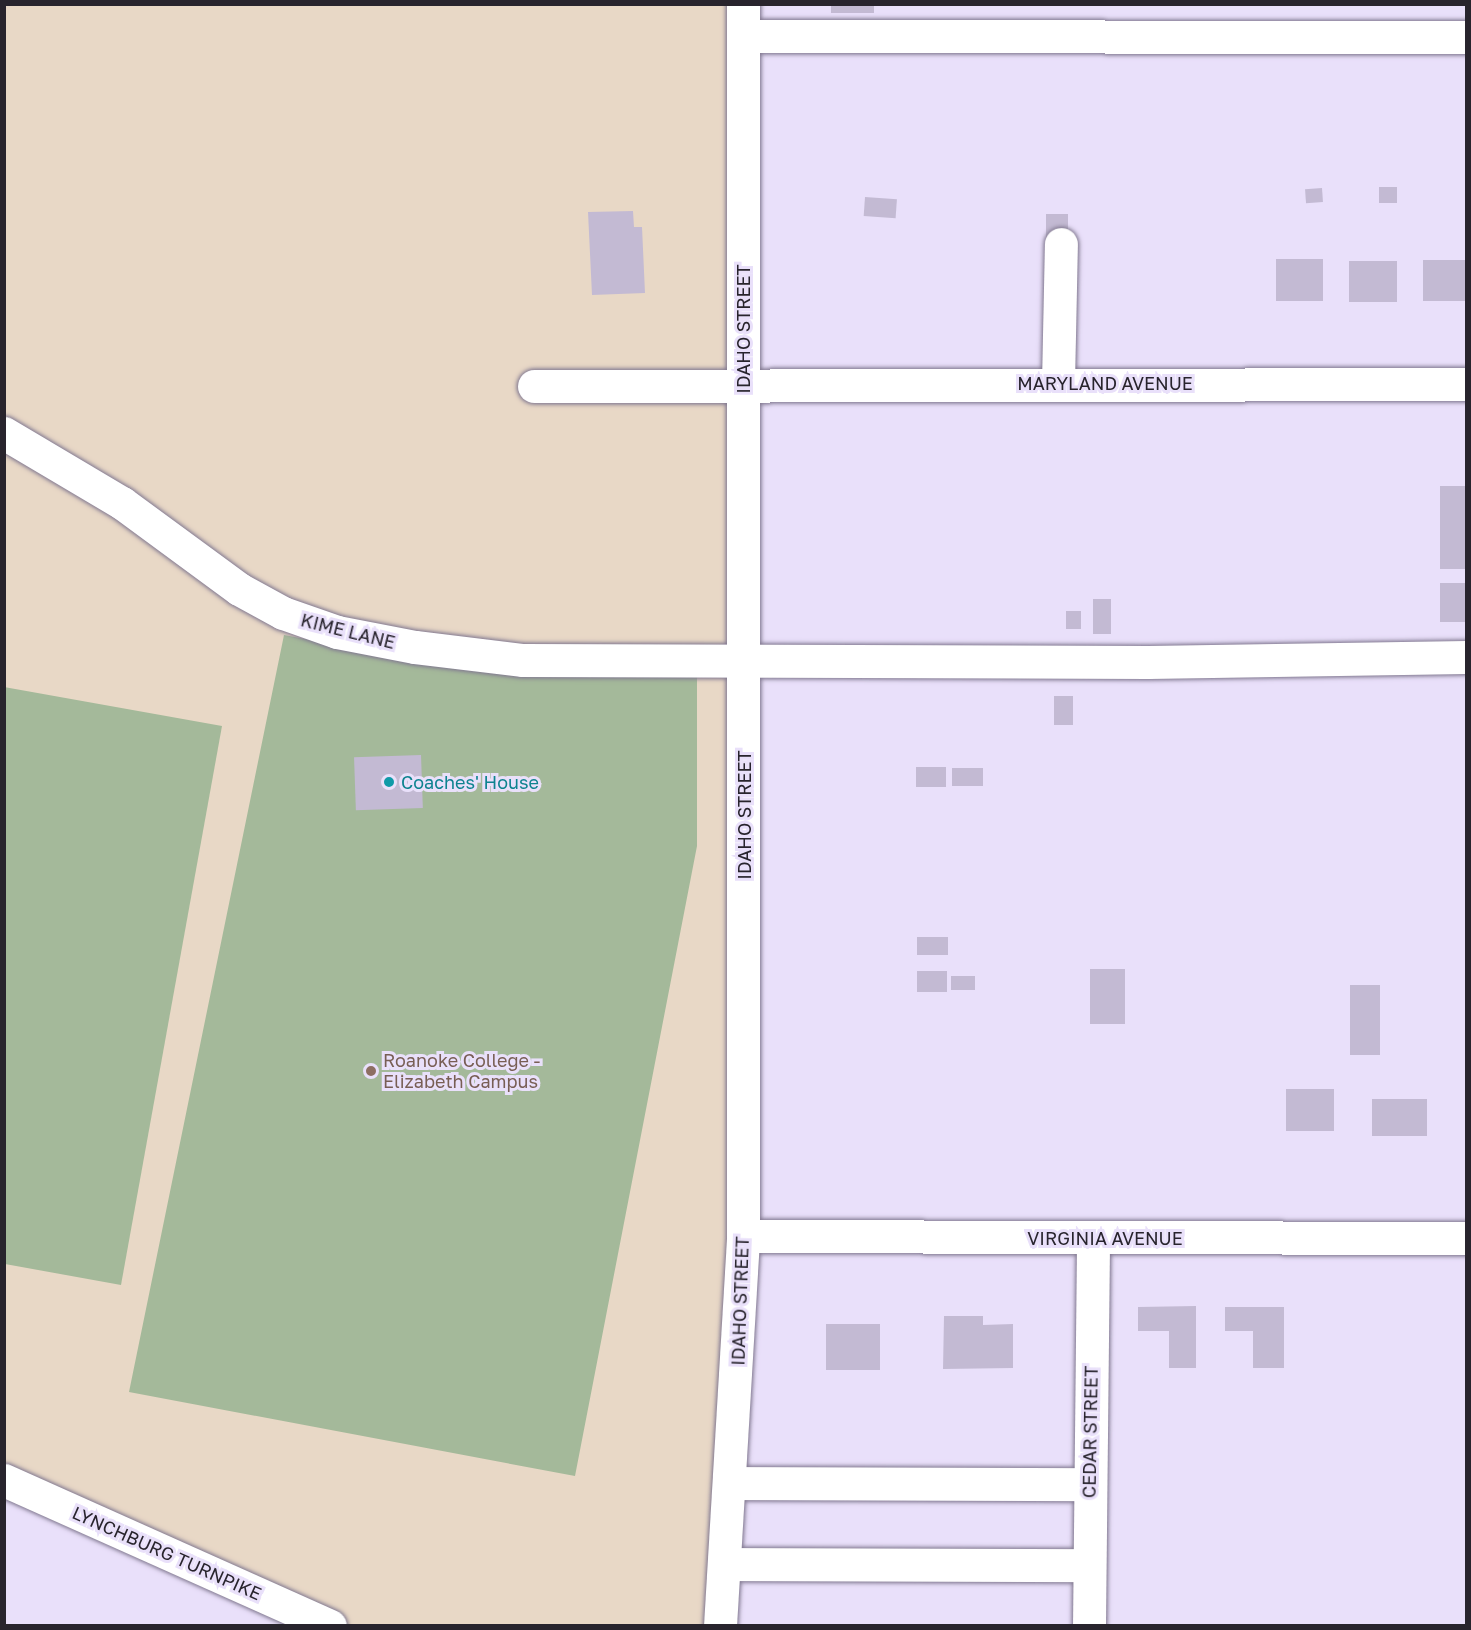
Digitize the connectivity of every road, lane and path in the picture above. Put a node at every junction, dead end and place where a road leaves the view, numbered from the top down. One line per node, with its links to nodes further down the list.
1 (743, 20): 2 (street); 5 (street, IDAHO STREET)
2 (1467, 37)
3 (1061, 244): 4 (street)
4 (1058, 383): 5 (street, MARYLAND AVENUE); 6 (street, MARYLAND AVENUE)
5 (743, 384): 7 (street, MARYLAND AVENUE); 10 (street, IDAHO STREET)
6 (1467, 384)
7 (534, 386)
8 (4, 433): 10 (street, KIME LANE)
9 (1467, 657): 10 (street, KIME LANE)
10 (744, 662): 11 (street, IDAHO STREET)
11 (743, 1236): 12 (street, VIRGINIA AVENUE); 15 (street, IDAHO STREET)
12 (1092, 1238): 13 (street, VIRGINIA AVENUE); 16 (street, CEDAR STREET)
13 (1467, 1238)
14 (4, 1480): 19 (street, LYNCHBURG TURNPIKE)
15 (732, 1484): 16 (street); 17 (street, IDAHO STREET)
16 (1089, 1484): 18 (street, CEDAR STREET)
17 (727, 1564): 18 (street); 20 (street, IDAHO STREET)
18 (1089, 1565): 21 (street, CEDAR STREET)
19 (330, 1626)
20 (720, 1626)
21 (1089, 1626)

